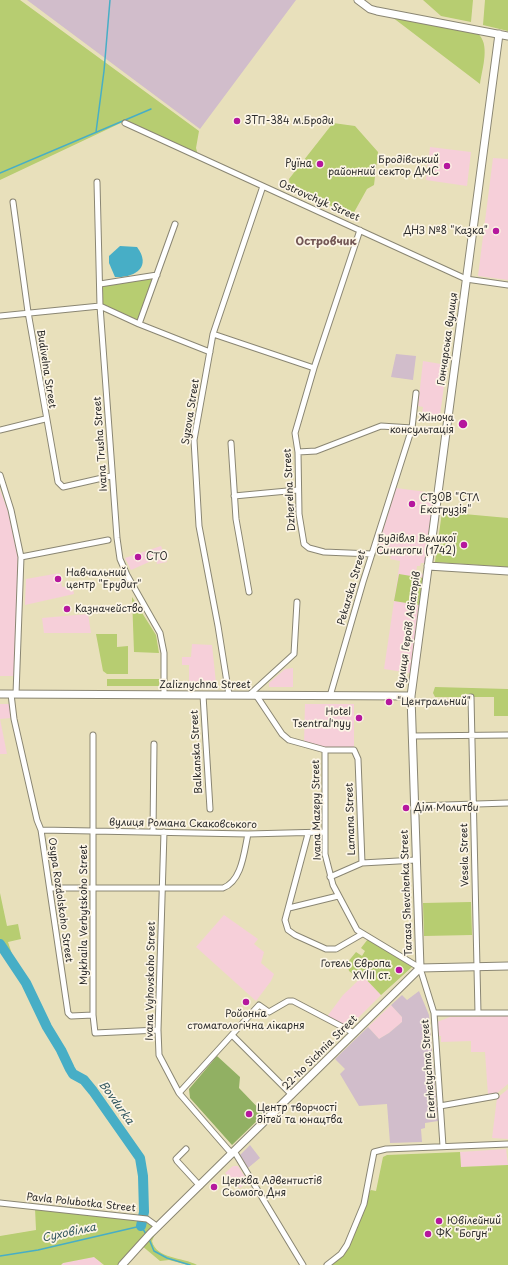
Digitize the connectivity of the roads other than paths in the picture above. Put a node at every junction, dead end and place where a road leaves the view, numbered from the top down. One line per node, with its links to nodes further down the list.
1 (358, 0): 2 (main road)
2 (499, 34): 3 (main road); 11 (main road, Гончарська вулиця)
3 (508, 36)
4 (125, 123): 6 (street, Ostrovchyk Street)
5 (97, 182): 12 (street, Ivana Trusha Street)
6 (263, 186): 9 (street, Ostrovchyk Street); 18 (street, Syzova Street)
7 (13, 202): 15 (street, Budivelna Street)
8 (175, 224): 10 (street)
9 (360, 230): 11 (street, Ostrovchyk Street); 20 (street, Dzherelna Street)
10 (157, 275): 12 (street); 17 (street)
11 (466, 279): 13 (street, Ostrovchyk Street); 34 (main road, Гончарська вулиця)
12 (100, 284): 14 (street, Ivana Trusha Street)
13 (508, 285)
14 (100, 306): 15 (street); 17 (street); 28 (street, Ivana Trusha Street)
15 (28, 312): 16 (street); 22 (street, Budivelna Street)
16 (0, 316)
17 (139, 324): 19 (street)
18 (213, 334): 19 (street, Syzova Street); 20 (street)
19 (210, 352): 42 (street, Syzova Street)
20 (314, 368): 26 (street, Dzherelna Street)
21 (416, 393): 23 (street, Pekarska Street)
22 (45, 419): 24 (street); 28 (street, Budivelna Street)
23 (412, 428): 26 (street); 32 (street, Pekarska Street)
24 (0, 430)
25 (231, 443): 30 (street)
26 (298, 452): 29 (street, Dzherelna Street)
27 (0, 475): 33 (street, Osypa Rozdolskoho Street)
28 (111, 476): 40 (street, Ivana Trusha Street)
29 (298, 490): 30 (street); 32 (street, Dzherelna Street)
30 (234, 496): 36 (street)
31 (108, 540): 33 (street)
32 (372, 554): 44 (street, Pekarska Street)
33 (20, 557): 39 (street, Osypa Rozdolskoho Street)
34 (428, 566): 35 (main road); 45 (main road, вулиця Героїв Авіаторів)
35 (508, 571)
36 (249, 592)
37 (297, 602): 43 (street)
38 (0, 694): 39 (main road, Zaliznychna Street)
39 (14, 694): 40 (main road, Zaliznychna Street); 57 (street, Osypa Rozdolskoho Street)
40 (164, 695): 41 (main road, Zaliznychna Street)
41 (203, 695): 42 (main road, Zaliznychna Street); 56 (street, Balkanska Street)
42 (229, 695): 43 (main road, Zaliznychna Street)
43 (252, 695): 44 (main road, Zaliznychna Street); 52 (street, Ivana Mazepy Street)
44 (330, 696): 45 (main road, Zaliznychna Street)
45 (410, 696): 50 (main road, Tarasa Shevchenka Street)
46 (471, 697): 48 (street, Vesela Street)
47 (93, 735): 58 (street, Mykhaila Verbytskoho Street)
48 (471, 735): 49 (street); 50 (street); 54 (street, Vesela Street)
49 (508, 735)
50 (412, 736): 55 (main road, Tarasa Shevchenka Street)
51 (154, 744): 59 (street)
52 (325, 750): 61 (street, Ivana Mazepy Street); 65 (street, Lamana Street)
53 (508, 803): 54 (street)
54 (473, 804): 55 (street); 74 (street, Vesela Street)
55 (414, 806): 64 (main road, Tarasa Shevchenka Street)
56 (210, 809)
57 (41, 830): 58 (street, вулиця Романа Скаковського); 69 (street, Osypa Rozdolskoho Street)
58 (94, 831): 59 (street, вулиця Романа Скаковського); 67 (street, Mykhaila Verbytskoho Street)
59 (153, 832): 60 (street, вулиця Романа Скаковського)
60 (164, 832): 62 (street, вулиця Романа Скаковського); 68 (street, Ivana Vyhovskoho Street)
61 (325, 832): 63 (street, вулиця Романа Скаковського); 66 (street, Ivana Mazepy Street)
62 (248, 834): 63 (street, вулиця Романа Скаковського); 68 (street)
63 (308, 834): 71 (street)
64 (416, 860): 65 (street, Lamana Street); 75 (main road, Tarasa Shevchenka Street)
65 (362, 863): 66 (street)
66 (330, 877): 70 (street, Ivana Mazepy Street)
67 (94, 887): 68 (street); 69 (street); 79 (street, Mykhaila Verbytskoho Street)
68 (162, 887): 80 (street, Ivana Vyhovskoho Street)
69 (50, 888): 79 (street, Osypa Rozdolskoho Street)
70 (338, 896): 71 (street); 72 (street, Ivana Mazepy Street)
71 (289, 908): 72 (street)
72 (362, 934): 75 (street, Ivana Mazepy Street)
73 (508, 966): 74 (main road)
74 (477, 967): 75 (main road); 77 (street, Vesela Street)
75 (420, 968): 76 (street, Enerhetychna Street); 81 (main road, 22-ho Sichnia Street)
76 (434, 1013): 77 (street); 86 (street, Enerhetychna Street)
77 (478, 1013): 78 (street)
78 (508, 1013)
79 (92, 1016): 80 (street, Mykhaila Verbytskoho Street)
80 (158, 1030): 83 (street, Ivana Vyhovskoho Street)
81 (354, 1033): 82 (street); 84 (main road, 22-ho Sichnia Street)
82 (232, 1035): 83 (street); 84 (street)
83 (179, 1094): 90 (street, Ivana Vyhovskoho Street)
84 (292, 1095): 90 (main road, 22-ho Sichnia Street)
85 (496, 1096): 86 (street)
86 (440, 1106): 88 (street, Enerhetychna Street)
87 (508, 1144): 88 (street)
88 (443, 1146): 96 (street)
89 (186, 1149): 91 (street)
90 (233, 1152): 91 (main road, 22-ho Sichnia Street); 95 (street, Ivana Vyhovskoho Street)
91 (200, 1186): 93 (main road, 22-ho Sichnia Street)
92 (0, 1203): 93 (street, Pavla Polubotka Street)
93 (158, 1227): 94 (main road, 22-ho Sichnia Street)
94 (122, 1265)
95 (303, 1265)
96 (327, 1265)

